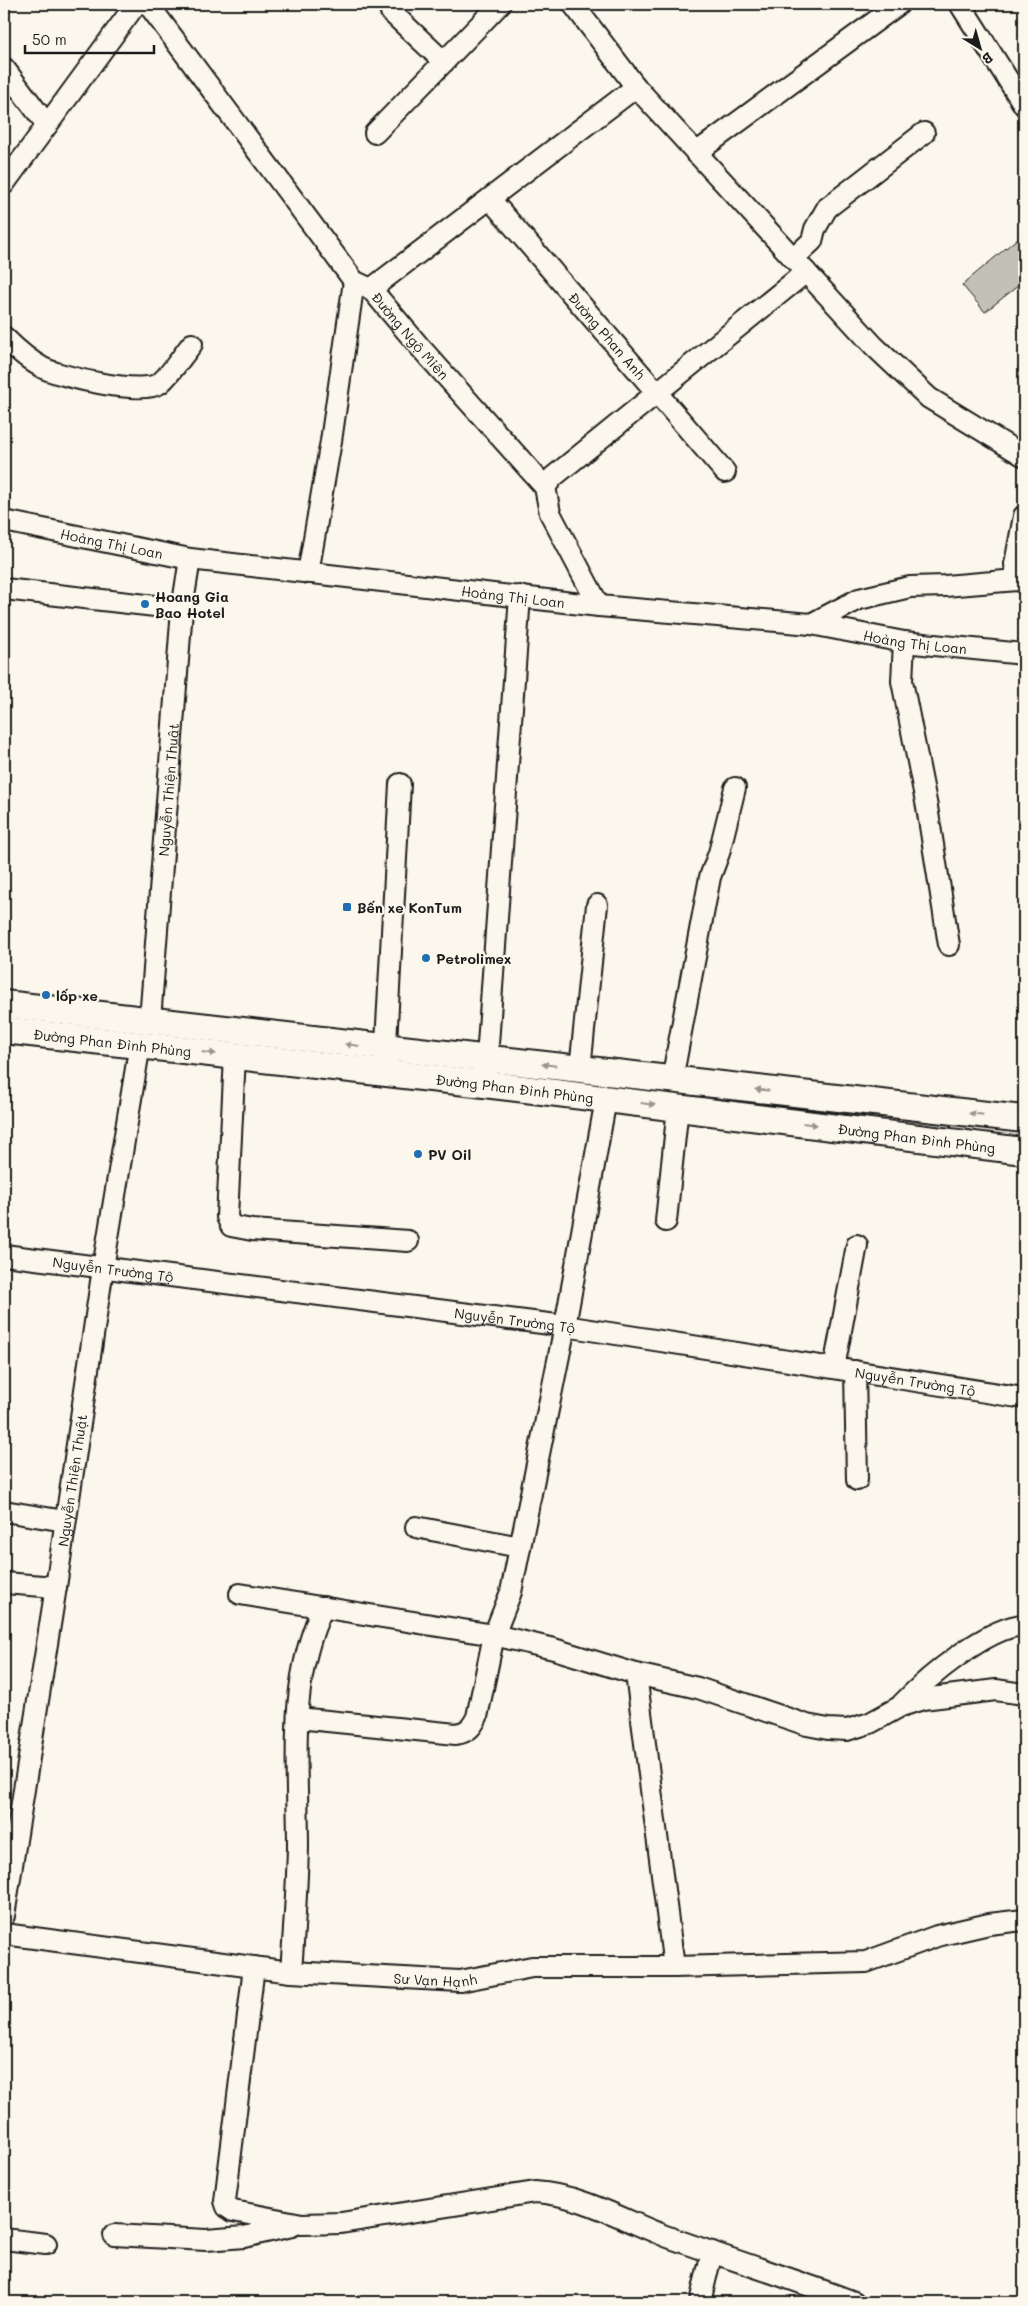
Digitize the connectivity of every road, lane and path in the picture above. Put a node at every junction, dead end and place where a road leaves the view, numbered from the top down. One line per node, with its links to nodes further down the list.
1 (148, 4): 19 (street, Đường Ngộ Miên)
2 (500, 4): 8 (street)
3 (573, 4): 10 (street)
4 (899, 4): 15 (street)
5 (960, 4): 11 (street)
6 (129, 7): 12 (street)
7 (392, 12): 8 (street)
8 (444, 62): 13 (street)
9 (4, 68): 12 (street)
10 (636, 87): 15 (street); 17 (street)
11 (1024, 105)
12 (47, 125): 16 (street)
13 (375, 132)
14 (924, 133): 18 (street)
15 (696, 153): 18 (street)
16 (4, 184)
17 (490, 199): 19 (street); 22 (street, Đường Phan Anh)
18 (800, 265): 22 (street); 23 (street)
19 (363, 285): 25 (street, Đường Ngộ Miên); 29 (street)
20 (4, 338): 21 (street)
21 (192, 344)
22 (656, 393): 24 (street, Đường Phan Anh); 25 (street)
23 (1024, 456)
24 (725, 472)
25 (545, 487): 33 (street)
26 (1024, 516): 30 (street)
27 (4, 521): 28 (street, Hoàng Thị Loan)
28 (190, 560): 29 (street, Hoàng Thị Loan); 34 (street, Nguyễn Thiện Thuật)
29 (308, 573): 32 (street, Hoàng Thị Loan)
30 (1021, 581): 35 (street)
31 (4, 589): 34 (street)
32 (520, 596): 33 (street, Hoàng Thị Loan); 49 (street)
33 (599, 606): 35 (street, Hoàng Thị Loan)
34 (182, 609): 43 (street, Nguyễn Thiện Thuật)
35 (811, 624): 36 (street, Hoàng Thị Loan)
36 (904, 642): 37 (street, Hoàng Thị Loan); 41 (street)
37 (1024, 654)
38 (400, 784): 47 (street)
39 (735, 788): 50 (street)
40 (596, 905): 48 (street)
41 (948, 945)
42 (4, 1004): 43 (main road, Đường Phan Đình Phùng)
43 (150, 1020): 47 (main road, Đường Phan Đình Phùng, one-way to 43)
44 (4, 1030): 45 (main road, Đường Phan Đình Phùng)
45 (140, 1044): 46 (main road, Đường Phan Đình Phùng, one-way to 46); 59 (street, Nguyễn Thiện Thuật)
46 (235, 1056): 47 (main road, Đường Phan Đình Phùng); 56 (street)
47 (385, 1061): 49 (main road, Đường Phan Đình Phùng)
48 (580, 1069): 49 (main road, Đường Phan Đình Phùng, one-way to 49); 50 (main road, Đường Phan Đình Phùng)
49 (486, 1071): 51 (main road, Đường Phan Đình Phùng)
50 (672, 1080): 53 (main road, Đường Phan Đình Phùng, one-way to 50)
51 (606, 1099): 52 (main road, Đường Phan Đình Phùng, one-way to 52); 60 (street)
52 (678, 1107): 54 (main road, Đường Phan Đình Phùng, one-way to 54); 55 (street)
53 (1024, 1119)
54 (1024, 1151)
55 (666, 1221)
56 (408, 1241)
57 (857, 1245): 61 (street)
58 (4, 1254): 59 (street, Nguyễn Trường Tộ)
59 (103, 1268): 60 (street, Nguyễn Trường Tộ); 66 (street, Nguyễn Thiện Thuật)
60 (565, 1326): 61 (street, Nguyễn Trường Tộ); 68 (street)
61 (834, 1368): 62 (street, Nguyễn Trường Tộ)
62 (855, 1371): 63 (street, Nguyễn Trường Tộ); 64 (street)
63 (1024, 1398)
64 (857, 1480)
65 (4, 1511): 66 (street)
66 (65, 1522): 70 (street, Nguyễn Thiện Thuật)
67 (416, 1527): 68 (street)
68 (520, 1548): 74 (street)
69 (4, 1583): 70 (street)
70 (56, 1587): 79 (street, Nguyễn Thiện Thuật)
71 (240, 1594): 72 (street)
72 (323, 1607): 74 (street); 78 (street)
73 (1024, 1625): 77 (street)
74 (494, 1635): 75 (street); 78 (street)
75 (636, 1674): 77 (street); 84 (street)
76 (1024, 1694): 77 (street)
77 (900, 1706)
78 (298, 1718): 85 (street)
79 (7, 1880): 80 (street, Nguyễn Thiện Thuật)
80 (4, 1916)
81 (1024, 1920): 84 (street, Sư Vạn Hạnh)
82 (4, 1934): 83 (street, Sư Vạn Hạnh)
83 (254, 1967): 85 (street, Sư Vạn Hạnh); 86 (street)
84 (674, 1967): 85 (street, Sư Vạn Hạnh)
85 (291, 1972)
86 (302, 2224): 87 (street); 90 (street)
87 (114, 2235)
88 (4, 2239): 89 (street)
89 (46, 2244)
90 (712, 2252): 91 (street); 92 (street)
91 (813, 2295): 93 (street)
92 (700, 2302)
93 (854, 2302)

